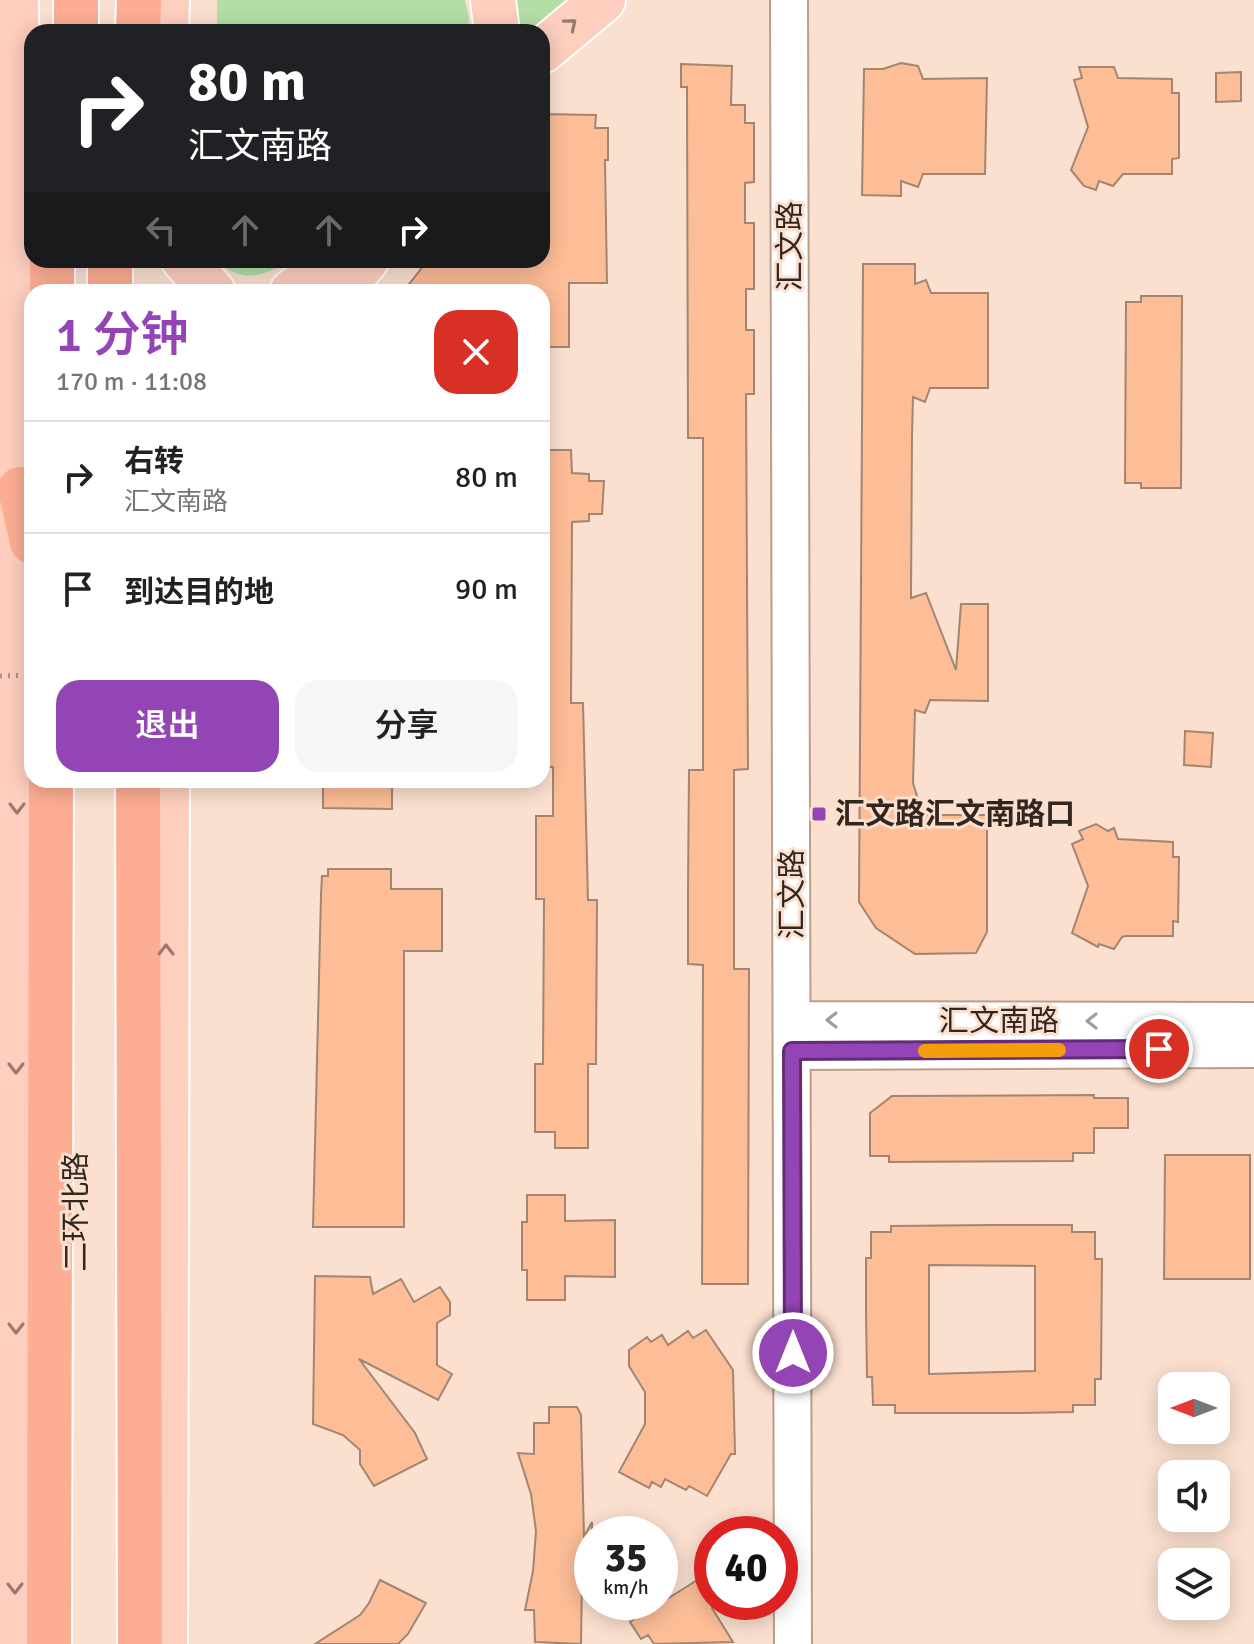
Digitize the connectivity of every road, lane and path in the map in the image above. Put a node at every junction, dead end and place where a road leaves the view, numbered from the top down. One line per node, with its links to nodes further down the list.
1 (16, 0): 17 (main road)
2 (53, 0): 10 (highway)
3 (76, 0): 11 (highway)
4 (109, 0): 12 (highway)
5 (139, 0): 13 (highway)
6 (167, 0): 14 (main road)
7 (493, 0): 15 (main road)
8 (603, 0): 16 (main road, one-way to 8)
9 (789, 0): 36 (street, 汇文路)
10 (53, 24)
11 (76, 24)
12 (109, 24)
13 (138, 24)
14 (166, 24)
15 (496, 24)
16 (550, 44)
17 (18, 206): 18 (main road); 26 (main road)
18 (0, 250)
19 (191, 268): 22 (main road)
20 (318, 268): 23 (main road)
21 (359, 268): 24 (main road)
22 (206, 284)
23 (303, 284)
24 (346, 284)
25 (0, 440): 26 (main road)
26 (20, 489): 27 (highway); 41 (main road, one-way to 41)
27 (24, 507)
28 (24, 675): 29 (path, bridge)
29 (0, 676)
30 (51, 788): 42 (highway)
31 (76, 788): 40 (highway, 二环北路)
32 (112, 788): 39 (highway, 二环北路)
33 (138, 788): 38 (highway)
34 (167, 788): 46 (main road, one-way to 34)
35 (1254, 1021): 36 (street, 汇文南路, one-way to 36)
36 (792, 1036): 37 (street, 汇文南路); 47 (street, 汇文路)
37 (1254, 1049)
38 (139, 1217): 39 (highway); 45 (highway)
39 (112, 1375): 44 (highway, 二环北路)
40 (76, 1555): 42 (highway); 43 (highway, 二环北路)
41 (15, 1644)
42 (51, 1644)
43 (76, 1644)
44 (112, 1644)
45 (140, 1644)
46 (165, 1644)
47 (793, 1644)

